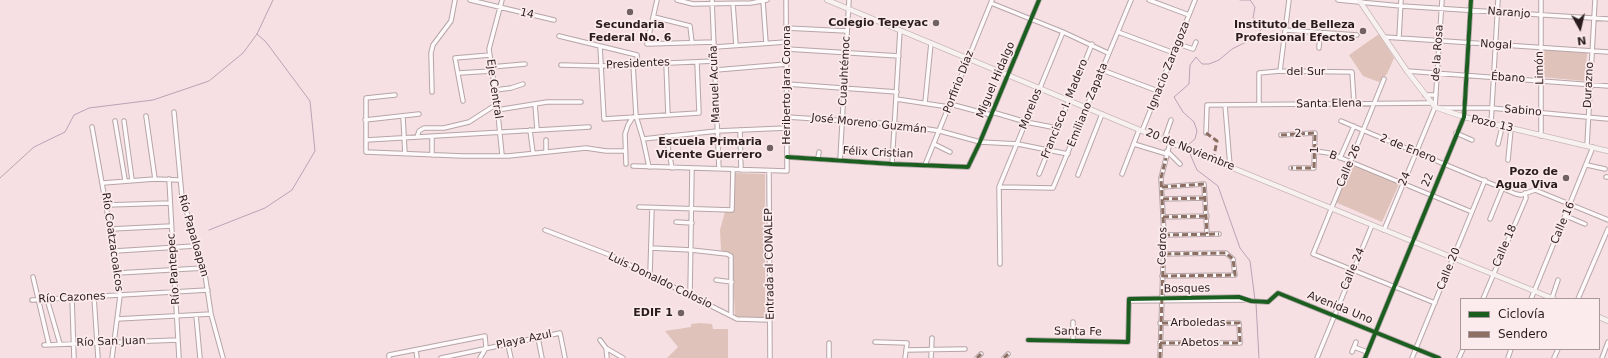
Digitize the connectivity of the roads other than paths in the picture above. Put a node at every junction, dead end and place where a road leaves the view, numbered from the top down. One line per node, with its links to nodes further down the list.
1 (455, 0): 105 (street)
2 (470, 0): 21 (street, 14)
3 (502, 0): 28 (street, Eje Central)
4 (657, 0): 35 (street)
5 (677, 0): 25 (street)
6 (786, 0): 40 (street, Heriberto Jara Corona)
7 (827, 0): 30 (main road, 20 de Noviembre)
8 (849, 0): 30 (street, Cuauhtémoc)
9 (1039, 0): 37 (street, Miguel Hidalgo)
10 (1131, 0): 45 (street, Emiliano Zapata)
11 (1149, 0): 33 (street)
12 (1195, 0): 33 (street, Ignacio Zaragoza)
13 (1289, 0): 42 (street)
14 (1338, 0): 24 (street, Naranjo)
15 (1401, 0): 27 (street)
16 (1442, 0): 29 (street, de la Rosa)
17 (1471, 0): 31 (street)
18 (1498, 0): 32 (street)
19 (1541, 0): 34 (street, Limón)
20 (1595, 0): 36 (street, Durazno)
21 (477, 1): 28 (street, 14)
22 (765, 1): 26 (street); 58 (street)
23 (991, 1): 37 (street); 75 (street, Porfirio Díaz)
24 (1363, 1): 27 (street, Naranjo); 49 (main road)
25 (712, 2): 26 (street); 52 (street, Manuel Acuña)
26 (733, 4): 62 (street)
27 (1401, 6): 29 (street, Naranjo); 50 (street)
28 (500, 8): 39 (street, 14); 73 (street, Eje Central)
29 (1442, 8): 31 (street, Naranjo); 51 (street, de la Rosa)
30 (849, 9): 41 (main road, 20 de Noviembre); 43 (street, Cuauhtémoc)
31 (1471, 10): 32 (street, Naranjo); 57 (street)
32 (1497, 12): 34 (street, Naranjo); 61 (street)
33 (1189, 15): 60 (street, Ignacio Zaragoza)
34 (1540, 15): 36 (street, Naranjo); 66 (street, Limón)
35 (654, 17): 55 (street); 55 (street)
36 (1594, 18): 38 (street, Naranjo); 69 (street, Durazno)
37 (1031, 19): 44 (street); 92 (street, Miguel Hidalgo)
38 (1608, 19)
39 (554, 20)
40 (786, 28): 43 (street, Cuauhtémoc); 53 (street, Heriberto Jara Corona)
41 (900, 30): 56 (main road, 20 de Noviembre); 74 (street)
42 (1285, 30): 46 (street); 89 (street)
43 (847, 31): 68 (street, Cuauhtémoc)
44 (1063, 32): 59 (street); 101 (street, Morelos)
45 (1118, 32): 71 (street, Emiliano Zapata); 72 (street)
46 (1320, 32): 47 (street); 65 (street)
47 (1357, 35)
48 (559, 36): 63 (street)
49 (1384, 37): 50 (street, Nogal); 88 (main road)
50 (1399, 38): 51 (street, Nogal)
51 (1438, 41): 57 (street, Nogal); 91 (street, de la Rosa)
52 (714, 42): 55 (street); 64 (street, Manuel Acuña)
53 (786, 42): 58 (street); 67 (street, Heriberto Jara Corona)
54 (1196, 42): 60 (street)
55 (692, 43)
56 (931, 43): 75 (main road, 20 de Noviembre); 114 (street)
57 (1468, 43): 61 (street, Nogal); 93 (street)
58 (766, 44): 62 (street)
59 (1092, 44): 71 (street); 111 (street, Francisco I. Madero)
60 (1178, 44): 72 (street, Ignacio Zaragoza)
61 (1495, 44): 66 (street, Nogal); 94 (street)
62 (736, 45): 64 (street)
63 (600, 46): 81 (street); 84 (street)
64 (715, 47): 76 (street, Manuel Acuña)
65 (1319, 48)
66 (1540, 48): 69 (street, Nogal); 96 (street, Limón)
67 (786, 49): 68 (street); 82 (street, Heriberto Jara Corona)
68 (846, 52): 74 (street); 103 (street, Cuauhtémoc)
69 (1591, 52): 70 (street, Nogal); 99 (street, Durazno)
70 (1608, 52)
71 (1108, 53): 87 (street, Emiliano Zapata)
72 (1174, 53): 104 (street, Ignacio Zaragoza)
73 (490, 55): 85 (street, Eje Central); 90 (street)
74 (898, 56): 106 (street)
75 (968, 58): 92 (main road, 20 de Noviembre); 121 (street, Porfirio Díaz)
76 (715, 61): 77 (street, Presidentes); 86 (street, Manuel Acuña)
77 (697, 62): 78 (street, Presidentes); 132 (street)
78 (666, 63): 81 (street, Presidentes); 132 (street)
79 (525, 64): 85 (street)
80 (633, 64): 81 (street, Presidentes); 84 (street, Presidentes); 135 (street)
81 (638, 64)
82 (787, 64): 86 (street); 98 (street, Heriberto Jara Corona)
83 (561, 65): 84 (street, Presidentes)
84 (601, 66): 135 (street)
85 (492, 69): 90 (street); 102 (street, Eje Central)
86 (716, 70): 159 (street, Manuel Acuña)
87 (1102, 70): 104 (street); 123 (street, Emiliano Zapata)
88 (1407, 71): 91 (street, Ébano); 108 (main road)
89 (1280, 72): 115 (street, del Sur); 120 (street, del Sur)
90 (459, 73): 112 (street)
91 (1437, 73): 93 (street, Ébano); 109 (street, de la Rosa)
92 (1009, 74): 101 (main road, 20 de Noviembre); 130 (street, Miguel Hidalgo)
93 (1466, 75): 94 (street, Ébano); 124 (street)
94 (1492, 77): 96 (street, Ébano); 125 (street)
95 (1384, 79): 116 (street, Calle 26)
96 (1541, 80): 99 (street, Ébano); 128 (street, Limón)
97 (523, 84): 102 (street)
98 (787, 84): 103 (street); 136 (street, Heriberto Jara Corona)
99 (1589, 85): 100 (street, Ébano); 138 (street, Durazno)
100 (1608, 86)
101 (1040, 87): 111 (main road, 20 de Noviembre); 146 (street, Morelos)
102 (495, 90): 117 (street, Eje Central)
103 (844, 90): 106 (street); 141 (street, Cuauhtémoc)
104 (1158, 91): 161 (street, Ignacio Zaragoza)
105 (432, 92)
106 (897, 92): 110 (street)
107 (394, 95): 140 (street)
108 (1425, 95): 109 (street); 122 (main road)
109 (1436, 95): 122 (street, de la Rosa)
110 (896, 99): 114 (street); 147 (street)
111 (1069, 100): 123 (main road, 20 de Noviembre); 154 (street, Francisco I. Madero)
112 (463, 102)
113 (581, 102): 118 (street)
114 (925, 103): 121 (street)
115 (1354, 103): 116 (street, Santa Elena); 120 (street, Santa Elena)
116 (1375, 103): 122 (street, Santa Elena); 162 (street, Calle 26)
117 (497, 104): 126 (street, Eje Central); 171 (street)
118 (535, 104): 126 (street); 155 (street)
119 (1225, 105): 120 (street, Santa Elena); 164 (street, Santa Elena); 213 (street)
120 (1259, 105)
121 (950, 106): 130 (street); 160 (street, Porfirio Díaz)
122 (1435, 106): 124 (street, Sabino); 137 (main road, Pozo 13); 194 (street, 24)
123 (1086, 107): 131 (main road, 20 de Noviembre); 196 (street, Emiliano Zapata)
124 (1463, 107): 125 (street, Sabino); 137 (street)
125 (1491, 108): 128 (street, Sabino); 148 (street)
126 (497, 110): 163 (street, Eje Central)
127 (174, 112): 231 (street, Río Papaloapan)
128 (1540, 113): 138 (street, Sabino); 170 (street, Limón)
129 (419, 114): 134 (street)
130 (991, 114): 146 (street); 178 (street, Miguel Hidalgo)
131 (1102, 114): 161 (main road, 20 de Noviembre); 226 (street)
132 (668, 115): 135 (street)
133 (146, 116): 227 (street)
134 (403, 117): 140 (street); 172 (street)
135 (634, 117): 173 (street); 188 (street)
136 (787, 117): 141 (street, José Moreno Guzmán); 153 (street, Heriberto Jara Corona)
137 (1464, 117): 148 (main road, Pozo 13); 166 (street, 22)
138 (1587, 117): 139 (street, Sabino); 184 (street, Durazno)
139 (1608, 119)
140 (365, 120): 174 (street)
141 (842, 120): 147 (street, José Moreno Guzmán); 203 (street, Cuauhtémoc)
142 (1171, 120): 176 (street)
143 (115, 121): 229 (street)
144 (124, 121): 230 (street)
145 (1342, 121): 150 (street, Santa Elena)
146 (1026, 122): 154 (street); 181 (street, Morelos)
147 (895, 124): 160 (street, José Moreno Guzmán); 207 (street)
148 (1491, 124): 152 (main road, Pozo 13)
149 (589, 126): 155 (street)
150 (1354, 126): 162 (street, Santa Elena); 202 (street, Santa Elena)
151 (92, 127): 233 (street, Río Coatzacoalcos)
152 (1502, 127): 156 (main road, Pozo 13); 183 (street)
153 (787, 128): 158 (street); 200 (street, Heriberto Jara Corona)
154 (1057, 128): 186 (street, Francisco I. Madero)
155 (537, 129): 157 (street)
156 (1511, 129): 170 (main road, Pozo 13); 204 (street)
157 (530, 130): 163 (street); 193 (street)
158 (740, 130): 159 (street); 222 (street)
159 (717, 131): 169 (street); 219 (street, Manuel Acuña)
160 (940, 131): 178 (street, José Moreno Guzmán); 180 (street, Porfirio Díaz)
161 (1141, 131): 176 (main road, 20 de Noviembre); 182 (street, Ignacio Zaragoza)
162 (1364, 131): 194 (street, 2 de Enero); 205 (street, Calle 26)
163 (500, 132): 168 (street); 199 (street, Eje Central)
164 (1206, 133)
165 (1315, 133): 167 (street, 2); 189 (street, 1)
166 (1456, 133): 177 (street); 209 (street, 22)
167 (1281, 135)
168 (432, 136): 171 (street); 198 (street)
169 (666, 136): 173 (street); 216 (street)
170 (1541, 136): 184 (main road, Pozo 13)
171 (417, 137): 172 (street)
172 (404, 138): 174 (street); 195 (street)
173 (643, 139): 214 (street)
174 (366, 140): 195 (street)
175 (546, 140): 187 (street)
176 (1164, 140): 179 (main road, 20 de Noviembre)
177 (1472, 140)
178 (980, 142): 181 (street, José Moreno Guzmán); 215 (street, Miguel Hidalgo)
179 (1170, 143): 197 (street, Cedros); 213 (main road, 20 de Noviembre)
180 (934, 144): 192 (street); 210 (street, Porfirio Díaz)
181 (1018, 144): 186 (street, José Moreno Guzmán); 235 (street, Morelos)
182 (1134, 144): 197 (street); 225 (street, Ignacio Zaragoza)
183 (1498, 144)
184 (1586, 145): 185 (main road, Pozo 13)
185 (1593, 147): 190 (main road, Pozo 13); 211 (street, Calle 16)
186 (1049, 149): 196 (street, José Moreno Guzmán); 224 (street, Francisco I. Madero)
187 (546, 151): 188 (street); 193 (street)
188 (625, 151): 206 (street)
189 (1316, 151): 202 (street, B); 218 (street, 1)
190 (1608, 151)
191 (819, 152): 201 (street)
192 (950, 152)
193 (533, 153): 199 (street)
194 (1416, 153): 209 (street, 2 de Enero); 234 (street, 24)
195 (405, 154): 198 (street)
196 (1068, 154): 235 (street, Emiliano Zapata)
197 (1166, 154): 208 (street); 236 (street, Cedros)
198 (432, 155): 199 (street)
199 (502, 155)
200 (787, 156): 201 (street, Félix Cristian); 223 (street, Heriberto Jara Corona)
201 (818, 158): 203 (street, Félix Cristian)
202 (1340, 158): 205 (street, B)
203 (840, 160): 207 (street, Félix Cristian)
204 (1508, 160)
205 (1350, 163): 234 (street, B); 246 (street, Calle 26)
206 (626, 164)
207 (892, 164): 210 (street, Félix Cristian)
208 (1180, 164)
209 (1444, 164): 232 (street, 2 de Enero); 239 (street, 22)
210 (925, 165): 215 (street, Félix Cristian)
211 (1586, 165): 221 (street); 244 (street, Calle 16)
212 (633, 166): 214 (street)
213 (1230, 166): 246 (main road, 20 de Noviembre)
214 (649, 167): 216 (street)
215 (968, 167)
216 (672, 168): 217 (street)
217 (692, 168): 219 (street); 248 (street)
218 (1291, 168)
219 (719, 169): 220 (street)
220 (733, 169): 222 (street); 248 (street)
221 (1605, 169)
222 (741, 170): 223 (street)
223 (769, 171): 311 (street, Entrada al CONALEP)
224 (1039, 174)
225 (1122, 174)
226 (1078, 175)
227 (155, 179): 228 (street); 230 (street)
228 (169, 179): 231 (street); 242 (street, Río Pantepec)
229 (125, 180): 230 (street); 233 (street)
230 (132, 180)
231 (179, 180): 268 (street, Río Papaloapan)
232 (1485, 180): 237 (street, 2 de Enero); 249 (street, Calle 20)
233 (103, 182): 243 (street, Río Coatzacoalcos)
234 (1403, 184): 239 (street, B); 263 (street, 24)
235 (1000, 187): 275 (street)
236 (1162, 187): 240 (street); 241 (street, Cedros)
237 (1503, 187): 238 (street, 2 de Enero); 253 (street)
238 (1525, 193): 244 (street, 2 de Enero); 281 (street, Calle 18)
239 (1431, 195): 249 (street, B); 267 (street, 22)
240 (1205, 198): 241 (street); 250 (street)
241 (1162, 199): 252 (street, Cedros)
242 (170, 203): 243 (street); 259 (street, Río Pantepec)
243 (107, 205): 260 (street, Río Coatzacoalcos)
244 (1571, 205): 251 (street, Calle 16); 254 (street, 2 de Enero)
245 (639, 207): 247 (street)
246 (1331, 207): 258 (main road, 20 de Noviembre); 278 (street, Calle 26)
247 (652, 208): 248 (street); 269 (street)
248 (693, 209): 256 (street)
249 (1472, 212): 274 (street, Calle 20)
250 (1206, 216): 252 (street); 264 (street)
251 (1566, 216): 257 (street); 289 (street, Calle 16)
252 (1163, 217): 266 (street, Cedros)
253 (1490, 219)
254 (1608, 220)
255 (676, 222): 256 (street)
256 (692, 223): 271 (street)
257 (1585, 224)
258 (1372, 225): 263 (main road, 20 de Noviembre); 278 (street, Calle 24)
259 (171, 226): 260 (street); 270 (street, Río Pantepec)
260 (111, 229): 272 (street, Río Coatzacoalcos)
261 (1608, 229): 299 (street)
262 (545, 230): 280 (street, Luis Donaldo Colosio)
263 (1384, 230): 267 (main road, 20 de Noviembre)
264 (1207, 234): 265 (street); 266 (street)
265 (1219, 234)
266 (1164, 235): 273 (street, Cedros)
267 (1412, 241): 274 (main road, 20 de Noviembre); 287 (street, 22)
268 (196, 246): 270 (street); 276 (street, Río Papaloapan)
269 (651, 248): 271 (street); 280 (street)
270 (172, 249): 272 (street); 277 (street, Río Pantepec)
271 (691, 250): 286 (street); 292 (street)
272 (115, 251): 279 (street, Río Coatzacoalcos)
273 (1163, 254): 282 (street, Cedros); 282 (street)
274 (1453, 258): 281 (main road, 20 de Noviembre); 304 (street, Calle 20)
275 (1000, 264)
276 (204, 268): 277 (street); 288 (street, Río Papaloapan)
277 (174, 270): 279 (street); 290 (street, Río Pantepec)
278 (1353, 270): 287 (street); 307 (street, Calle 24)
279 (118, 273): 293 (street, Río Coatzacoalcos)
280 (650, 274): 292 (street, Luis Donaldo Colosio)
281 (1493, 274): 289 (main road, 20 de Noviembre); 296 (street, Calle 18)
282 (1162, 276): 301 (street, Cedros)
283 (32, 277): 303 (street)
284 (716, 280): 286 (street)
285 (1558, 280): 298 (street)
286 (732, 282): 309 (street)
287 (1393, 286): 304 (street); 314 (street, 22)
288 (208, 290): 290 (street, Río Cazones); 305 (street, Río Papaloapan)
289 (1534, 291): 297 (street, Calle 16); 298 (main road, 20 de Noviembre)
290 (176, 293): 293 (street, Río Cazones); 308 (street, Río Pantepec)
291 (1278, 293): 301 (street, Bosques); 307 (street, Avenida Uno)
292 (690, 295): 309 (street, Luis Donaldo Colosio)
293 (120, 296): 294 (street, Río Cazones); 310 (street, Río Coatzacoalcos)
294 (94, 297): 295 (street, Río Cazones); 326 (street)
295 (72, 298): 300 (street, Río Cazones); 331 (street)
296 (1483, 298)
297 (1531, 298)
298 (1553, 298)
299 (1578, 298)
300 (48, 299): 303 (street, Río Cazones); 330 (street)
301 (1161, 299): 313 (street, Cedros); 323 (street, Bosques)
302 (32, 300): 303 (street, Río Cazones)
303 (38, 300): 333 (street)
304 (1435, 303): 338 (street, Calle 20)
305 (211, 314): 306 (street); 353 (street, Río Papaloapan)
306 (196, 315): 308 (street); 352 (street)
307 (1334, 315): 314 (street, Avenida Uno); 369 (street, Calle 24)
308 (177, 316): 310 (street); 317 (street, Río Pantepec)
309 (731, 316): 311 (street, Luis Donaldo Colosio)
310 (117, 319): 321 (street, Río Coatzacoalcos)
311 (770, 320): 362 (street, Entrada al CONALEP)
312 (1073, 322): 320 (street)
313 (1160, 323): 328 (street, Cedros); 329 (street, Arboledas)
314 (1375, 332): 338 (street, Avenida Uno); 344 (street, 22)
315 (538, 338): 334 (street, Playa Azul); 358 (street); 359 (street, Playa Azul)
316 (932, 338): 339 (street)
317 (178, 340): 321 (street, Río San Juan); 351 (street, Río Pantepec)
318 (600, 340): 337 (street)
319 (1028, 340): 320 (street, Santa Fe)
320 (1073, 341): 323 (street, Santa Fe)
321 (115, 342): 326 (street, Río San Juan); 350 (street, Río Coatzacoalcos)
322 (875, 342): 342 (street)
323 (1128, 342)
324 (1356, 342): 335 (street)
325 (1608, 342): 373 (street)
326 (97, 343): 331 (street, Río San Juan); 349 (street)
327 (829, 343): 363 (street)
328 (1160, 343): 329 (street, Abetos); 368 (street, Cedros)
329 (1240, 343)
330 (60, 344): 331 (street, Río San Juan); 333 (street, Río San Juan)
331 (74, 344): 348 (street)
332 (44, 345): 333 (street, Río San Juan)
333 (49, 345)
334 (508, 345): 336 (street, Playa Azul); 357 (street)
335 (1354, 347): 343 (street); 344 (street)
336 (486, 348): 341 (street); 355 (street, Playa Azul); 356 (street)
337 (606, 348): 360 (street); 361 (street)
338 (1416, 348): 371 (street, Calle 20); 372 (street, Avenida Uno)
339 (932, 349): 340 (street); 342 (street); 365 (street)
340 (965, 349)
341 (416, 350): 347 (street); 354 (street)
342 (906, 350): 364 (street)
343 (1352, 352)
344 (1367, 352): 370 (street, 22)
345 (981, 354): 366 (street)
346 (1008, 354): 367 (street)
347 (389, 356)
348 (74, 358)
349 (98, 358)
350 (112, 358)
351 (179, 358)
352 (200, 358)
353 (223, 358)
354 (417, 358)
355 (441, 358)
356 (480, 358)
357 (511, 358)
358 (542, 358)
359 (565, 358)
360 (607, 358)
361 (623, 358)
362 (770, 358)
363 (829, 358)
364 (905, 358)
365 (931, 358)
366 (977, 358)
367 (1004, 358)
368 (1160, 358)
369 (1317, 358)
370 (1365, 358)
371 (1412, 358)
372 (1439, 358)
373 (1602, 358)

